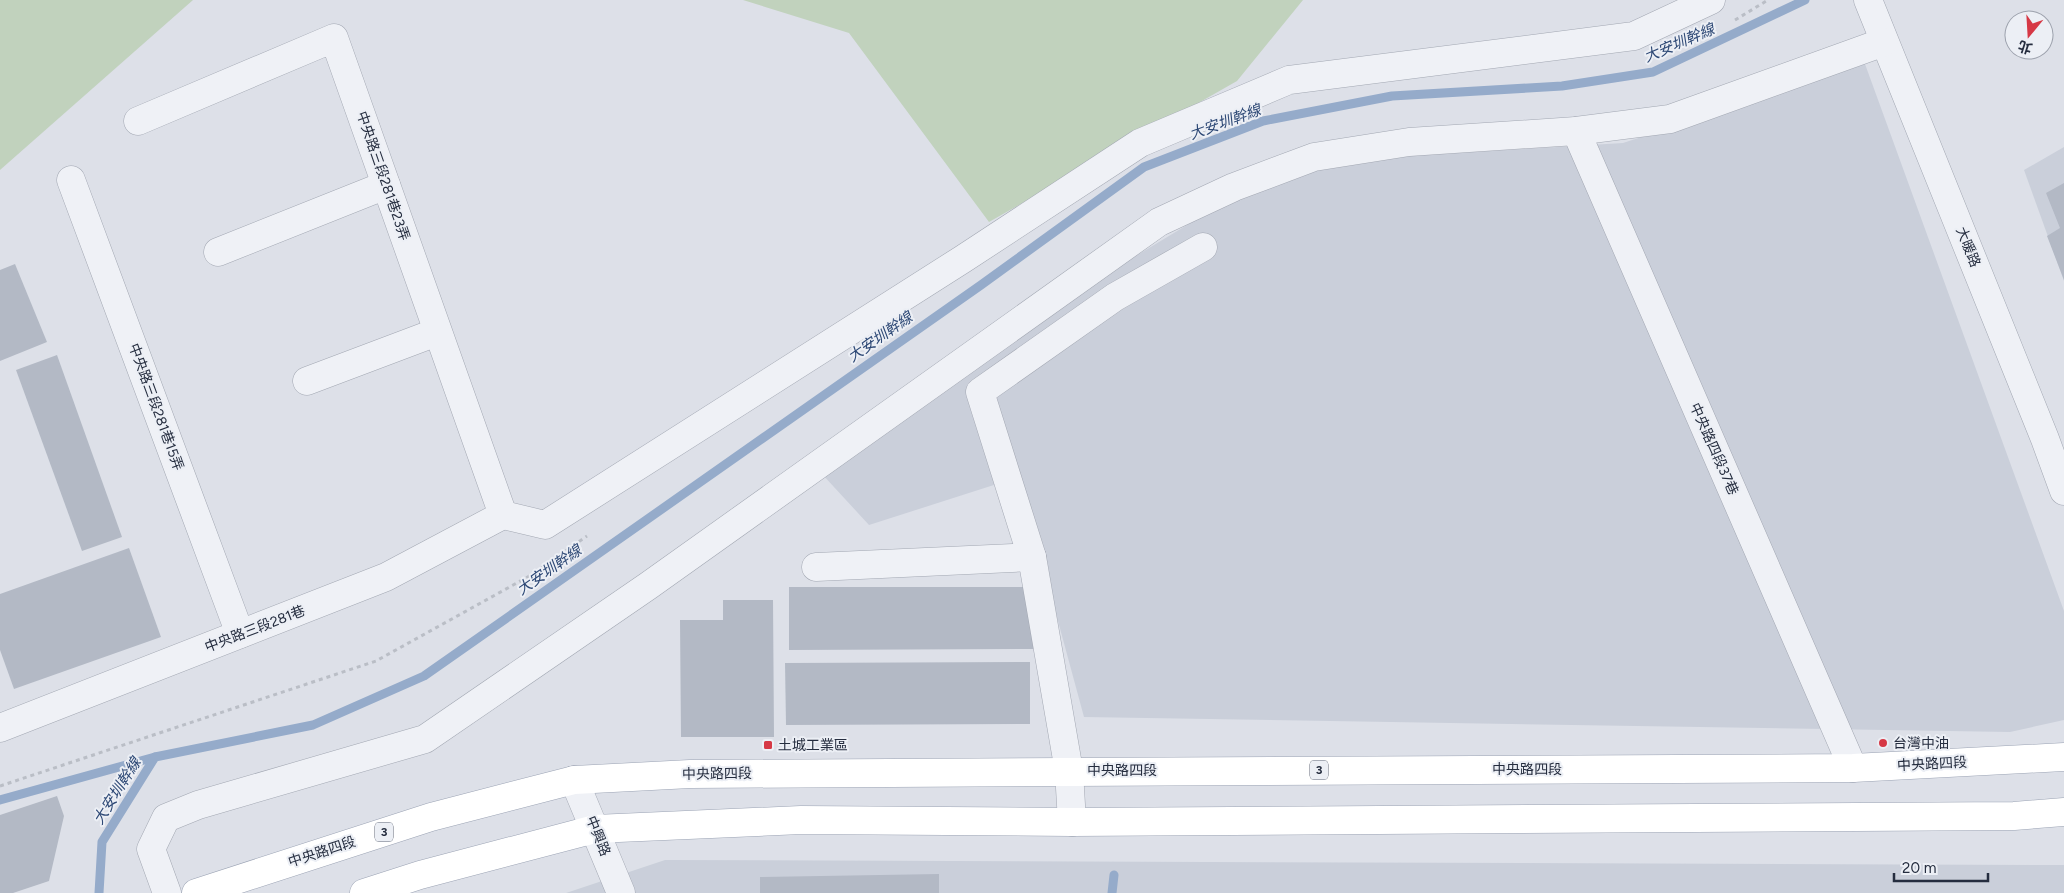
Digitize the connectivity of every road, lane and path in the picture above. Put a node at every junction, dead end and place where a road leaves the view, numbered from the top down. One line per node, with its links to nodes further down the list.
1 (1711, 0): 15 (street)
2 (1768, 0): 4 (path)
3 (1869, 2): 5 (street, 大暖路)
4 (1730, 22)
5 (1884, 42): 7 (street); 14 (street, 大暖路)
6 (138, 121): 9 (street, 中央路三段281巷23弄)
7 (1576, 131): 22 (street, 中央路四段37巷); 29 (street)
8 (71, 180): 19 (street, 中央路三段281巷15弄)
9 (386, 185): 11 (street); 12 (street, 中央路三段281巷23弄)
10 (1203, 248): 17 (street)
11 (218, 252)
12 (437, 332): 13 (street); 15 (street, 中央路三段281巷23弄)
13 (307, 381)
14 (2064, 491)
15 (503, 515): 19 (street, 中央路三段281巷)
16 (590, 534): 25 (path)
17 (1032, 557): 18 (street); 23 (street)
18 (816, 567)
19 (240, 634): 20 (street, 中央路三段281巷)
20 (0, 728)
21 (2064, 757): 22 (main road, 中央路四段 / 3)
22 (1853, 768): 23 (main road, 中央路四段 / 3)
23 (1069, 770): 24 (main road, 中央路四段 / 3); 27 (street)
24 (574, 780): 28 (street, 中興路); 30 (main road, 中央路四段 / 3)
25 (0, 786)
26 (2064, 812): 27 (main road)
27 (1072, 822): 28 (main road)
28 (595, 828): 31 (main road); 32 (street, 中興路)
29 (167, 893)
30 (196, 893)
31 (364, 893)
32 (621, 893)

